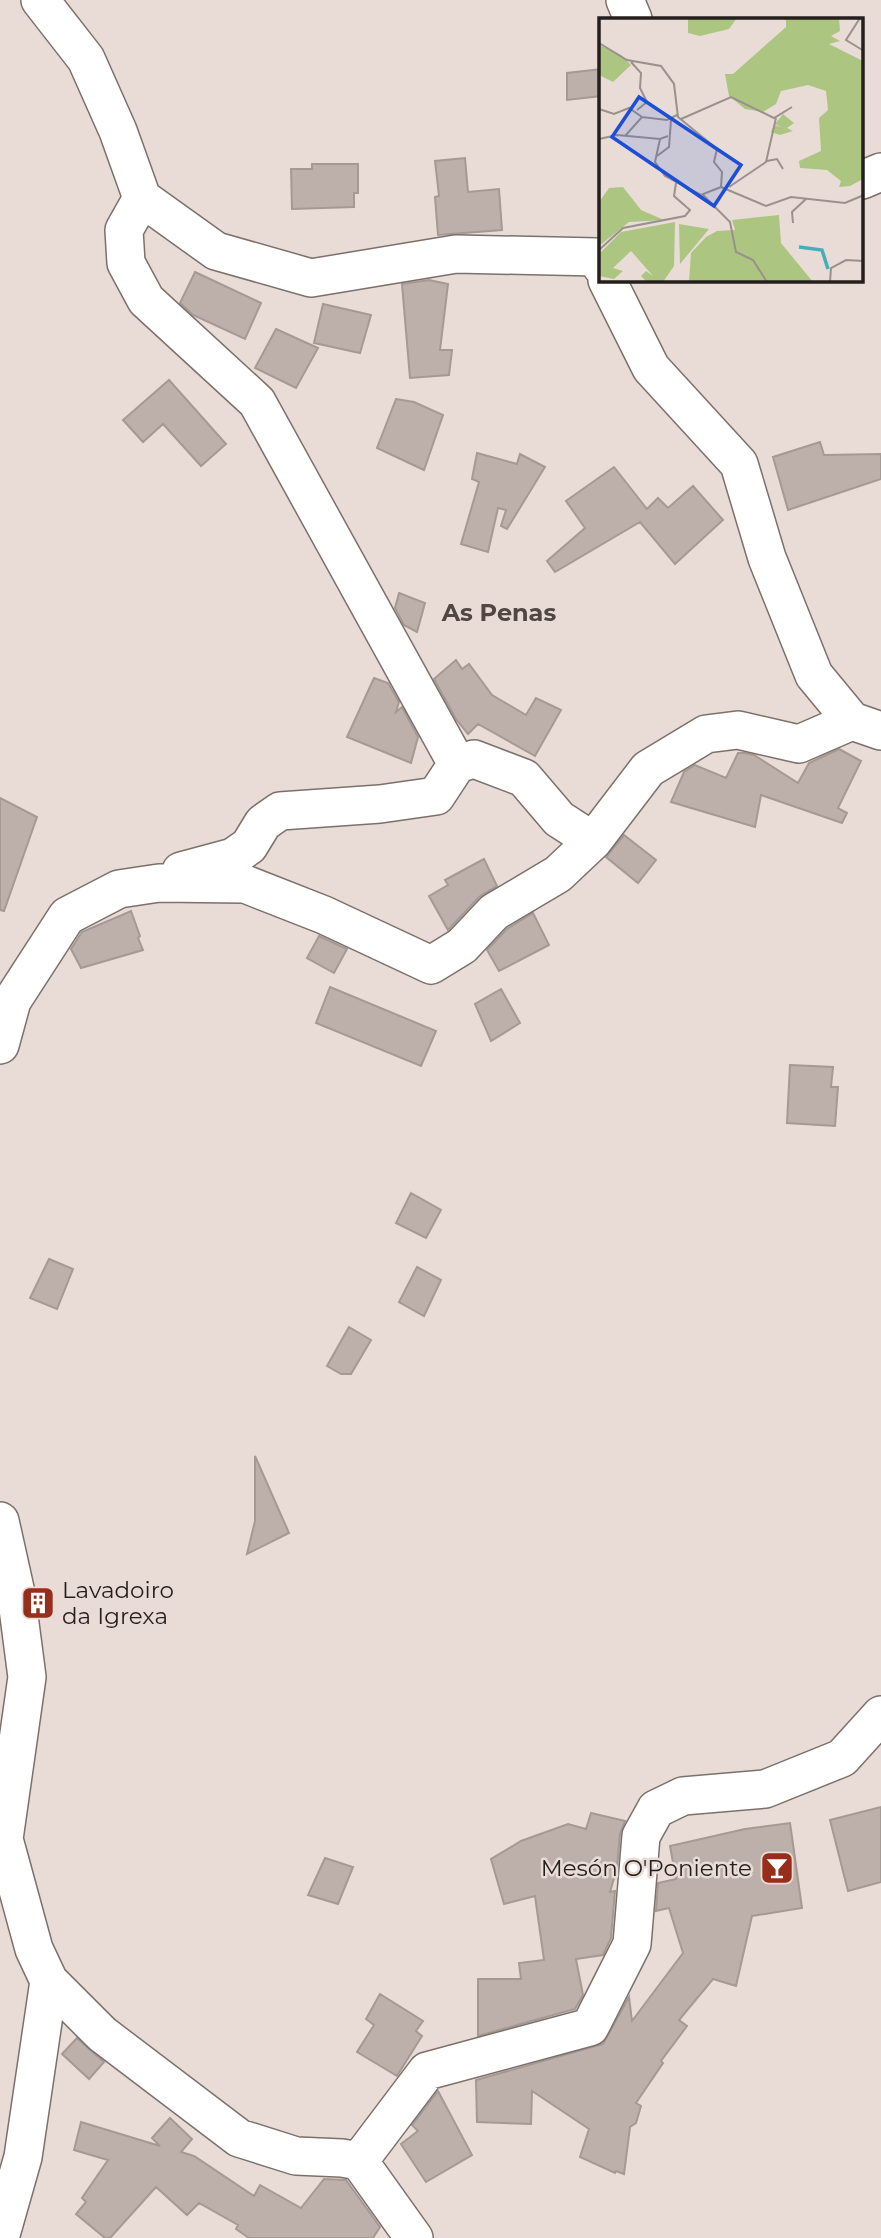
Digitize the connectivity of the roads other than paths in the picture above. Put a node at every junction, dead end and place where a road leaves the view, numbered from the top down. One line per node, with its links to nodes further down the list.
1 (40, 0): 6 (street)
2 (625, 0): 3 (street)
3 (633, 18)
4 (881, 172): 5 (street)
5 (864, 179)
6 (142, 198): 7 (street); 10 (street)
7 (599, 264)
8 (610, 282): 9 (street)
9 (866, 726): 11 (street)
10 (457, 764): 11 (street); 12 (street)
11 (593, 841): 12 (street)
12 (159, 883): 13 (street)
13 (0, 1045)
14 (0, 1521): 16 (street)
15 (881, 1715): 17 (street)
16 (49, 1981): 17 (street); 18 (street)
17 (359, 2161): 19 (street)
18 (0, 2238)
19 (414, 2238)

